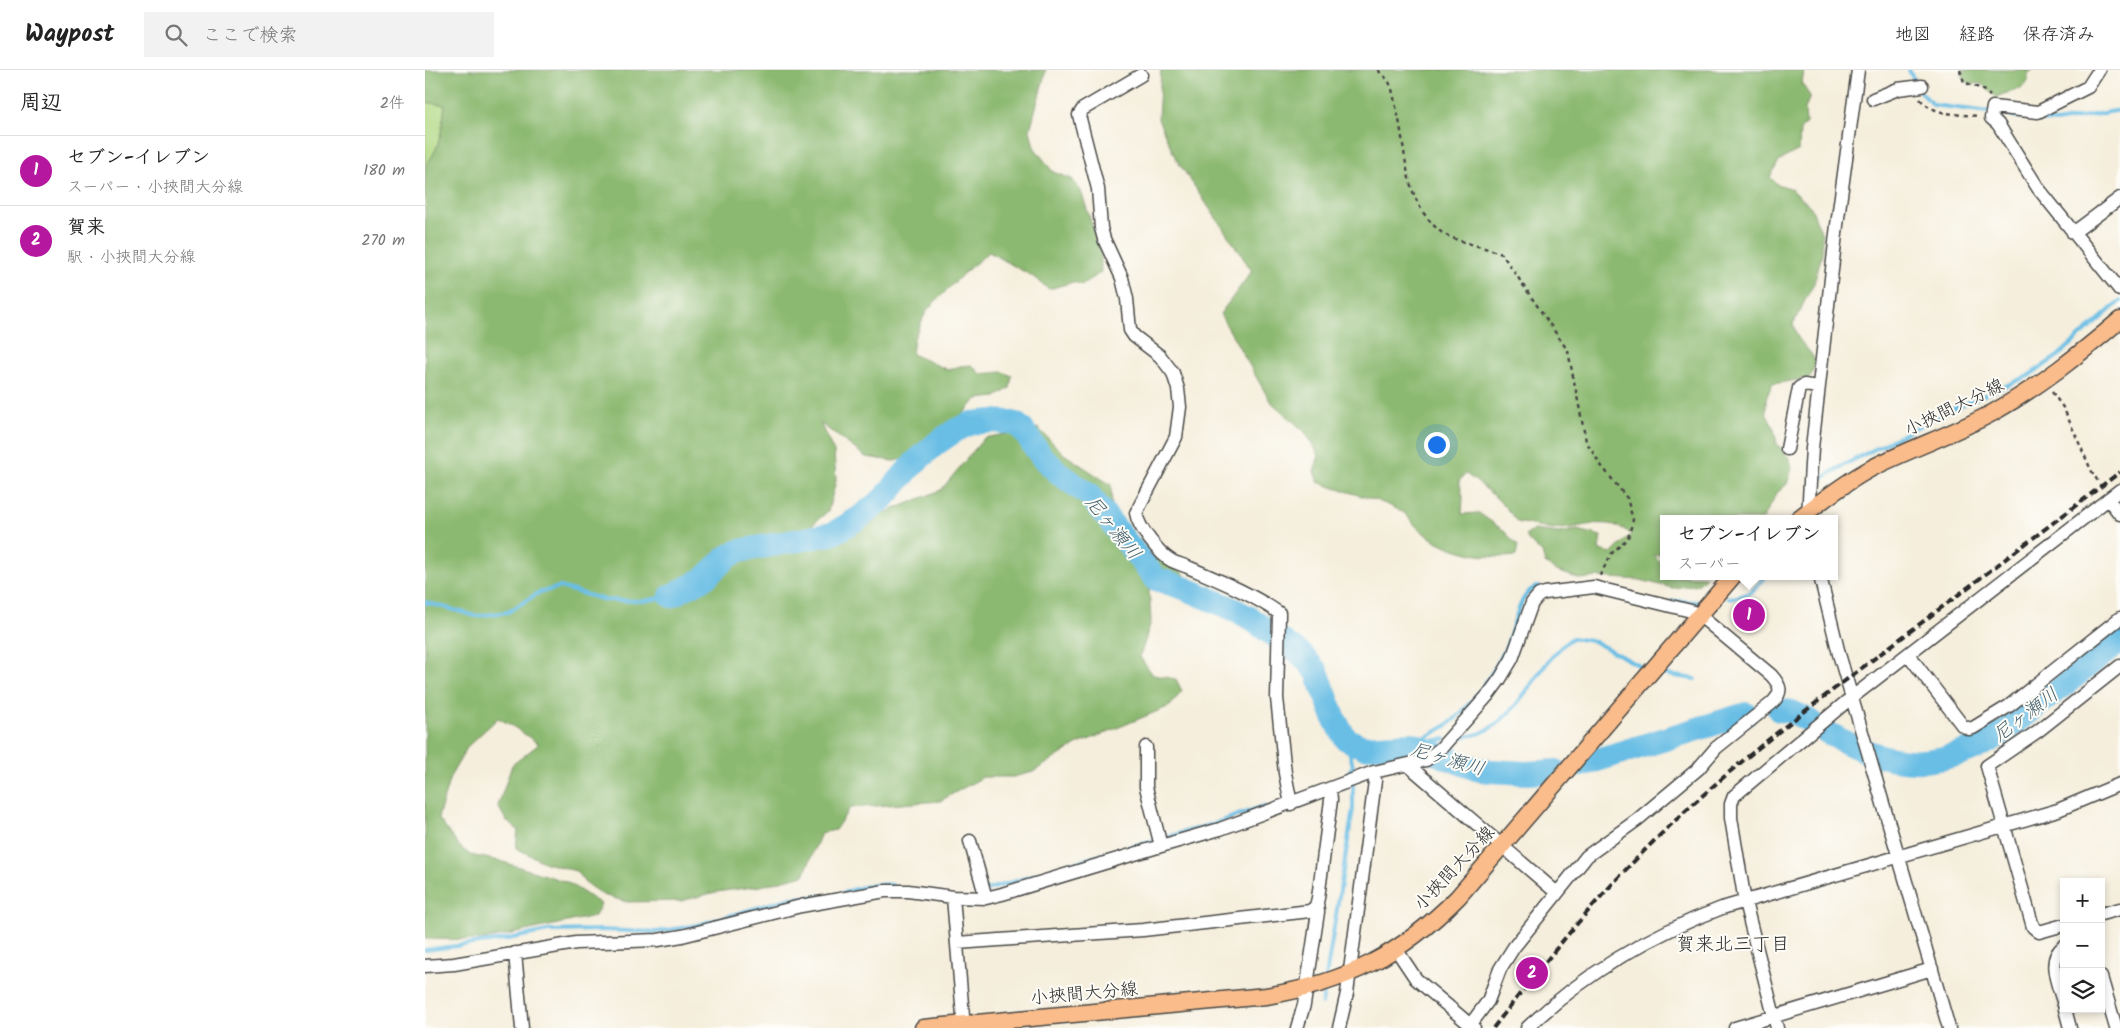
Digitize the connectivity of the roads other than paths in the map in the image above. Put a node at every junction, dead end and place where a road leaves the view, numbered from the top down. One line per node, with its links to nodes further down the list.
1 (1858, 70): 10 (street)
2 (2099, 70): 7 (street)
3 (1141, 75): 28 (street)
4 (1917, 87): 5 (street)
5 (1873, 99)
6 (2120, 198): 7 (street)
7 (2073, 233): 8 (street)
8 (2120, 290)
9 (2120, 320): 15 (main road, 小挾間大分線)
10 (1818, 387): 11 (street); 14 (street)
11 (1787, 449)
12 (2113, 496): 13 (street); 20 (street)
13 (2120, 514)
14 (1805, 515)
15 (1806, 515)
16 (1730, 580): 18 (main road, 小挾間大分線)
17 (1820, 580): 22 (street)
18 (1699, 615): 24 (street); 31 (main road, 小挾間大分線); 34 (street)
19 (2120, 618): 20 (street)
20 (1908, 654): 22 (street)
21 (2120, 666): 29 (street)
22 (1852, 698): 33 (street); 38 (street)
23 (1146, 747): 32 (street)
24 (1408, 765): 25 (street); 31 (street)
25 (1374, 772): 27 (street); 48 (street)
26 (2120, 784): 29 (street)
27 (1330, 790): 28 (street); 37 (street)
28 (1291, 804): 32 (street)
29 (2003, 826): 33 (street); 41 (street)
30 (970, 841): 36 (street)
31 (1503, 845): 34 (street); 43 (main road, 小挾間大分線)
32 (1161, 846): 36 (street)
33 (1899, 856): 38 (street); 47 (street)
34 (1557, 892): 55 (street)
35 (953, 897): 36 (street); 42 (street); 45 (street)
36 (986, 898)
37 (1317, 902): 42 (street); 49 (street)
38 (1745, 902): 53 (street); 60 (street)
39 (2120, 909): 40 (street)
40 (2105, 913)
41 (2060, 926)
42 (957, 944): 54 (street)
43 (1396, 949): 48 (main road, 小挾間大分線); 55 (street)
44 (2060, 950): 50 (street)
45 (515, 953): 46 (street); 56 (street)
46 (425, 966)
47 (1932, 969): 53 (street); 62 (street)
48 (1350, 974): 49 (main road, 小挾間大分線); 59 (street)
49 (1319, 985): 54 (main road, 小挾間大分線); 58 (street)
50 (2060, 990)
51 (2105, 992): 64 (street)
52 (2066, 1013): 63 (street)
53 (1775, 1022): 61 (street)
54 (964, 1026): 57 (main road, 小挾間大分線)
55 (1470, 1027)
56 (522, 1028)
57 (923, 1028)
58 (1297, 1028)
59 (1339, 1028)
60 (1527, 1028)
61 (1735, 1028)
62 (1949, 1028)
63 (2070, 1028)
64 (2115, 1028)

